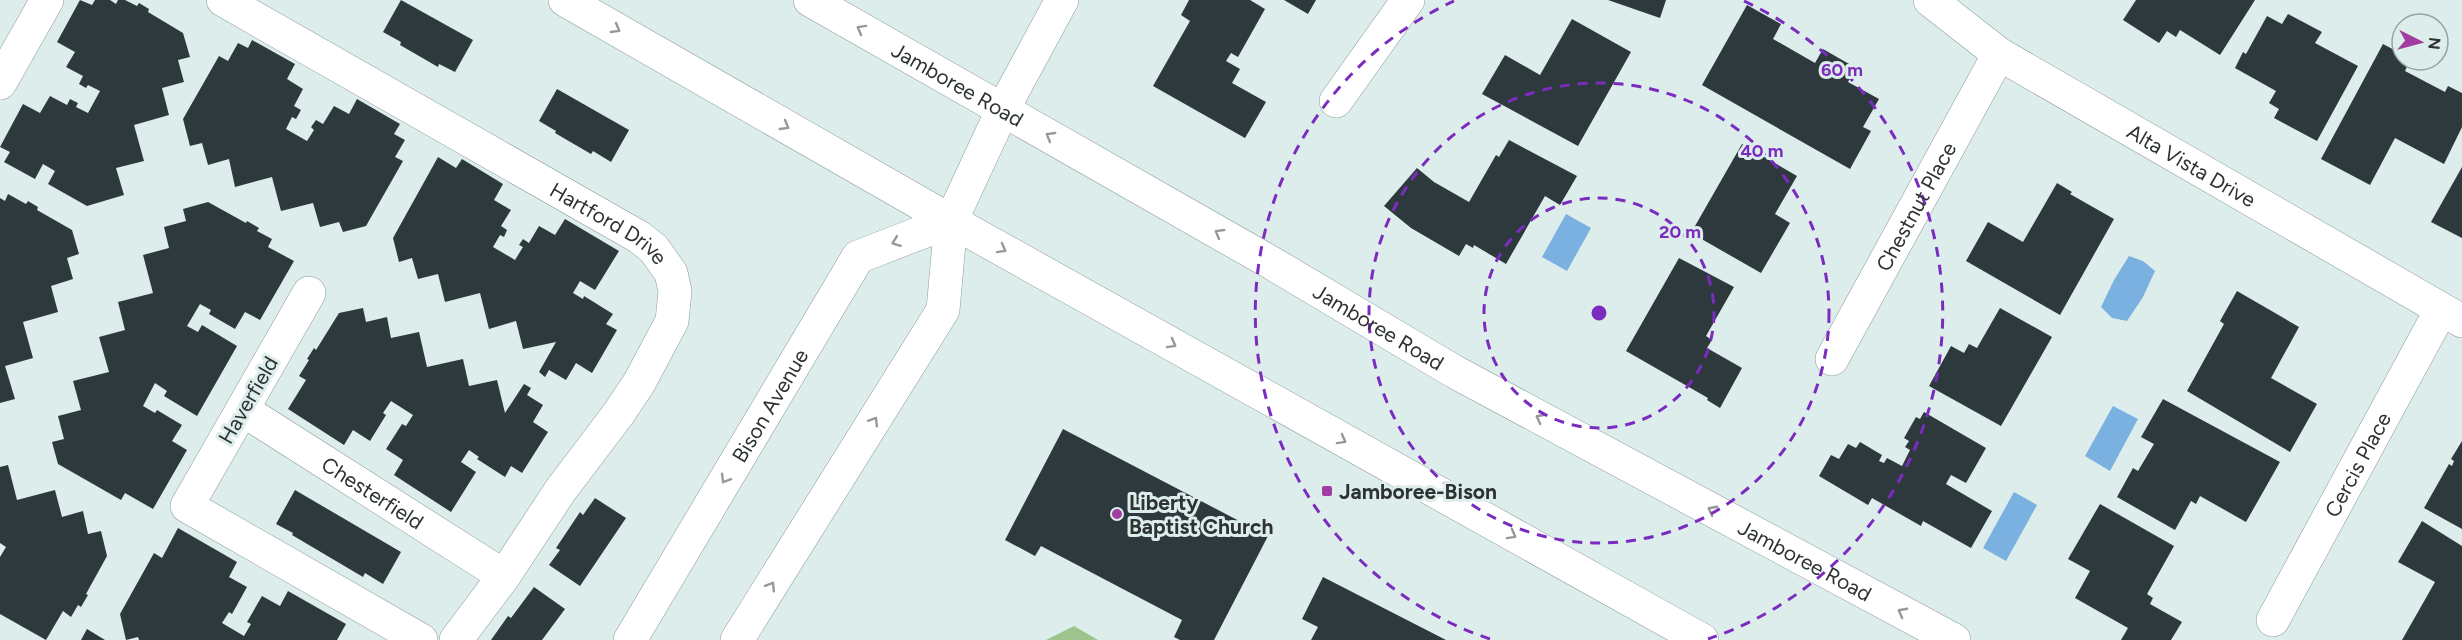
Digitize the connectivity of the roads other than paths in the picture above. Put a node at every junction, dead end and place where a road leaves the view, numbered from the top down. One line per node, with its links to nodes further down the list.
1 (47, 0): 9 (main road)
2 (223, 0): 17 (main road, Hartford Drive)
3 (565, 0): 12 (main road, one-way to 12)
4 (810, 0): 11 (main road, Jamboree Road, one-way to 4)
5 (1062, 0): 11 (main road)
6 (1408, 0): 10 (main road)
7 (1930, 0): 8 (main road, Alta Vista Drive)
8 (1999, 54): 14 (main road, Alta Vista Drive); 15 (main road, Chestnut Place)
9 (0, 83)
10 (1336, 101)
11 (1003, 109): 12 (main road); 24 (main road, Jamboree Road, one-way to 11)
12 (951, 221): 21 (main road, Bison Avenue, one-way to 21); 22 (main road, one-way to 12); 23 (main road, one-way to 23)
13 (309, 292): 16 (main road, Haverfield)
14 (2451, 316): 18 (main road, Cercis Place)
15 (1832, 360)
16 (243, 410): 17 (main road, Chesterfield); 19 (main road, Haverfield)
17 (504, 576): 20 (main road, Hartford Drive)
18 (2273, 620)
19 (420, 640)
20 (456, 640)
21 (630, 640)
22 (737, 640)
23 (1702, 640)
24 (1954, 640)

